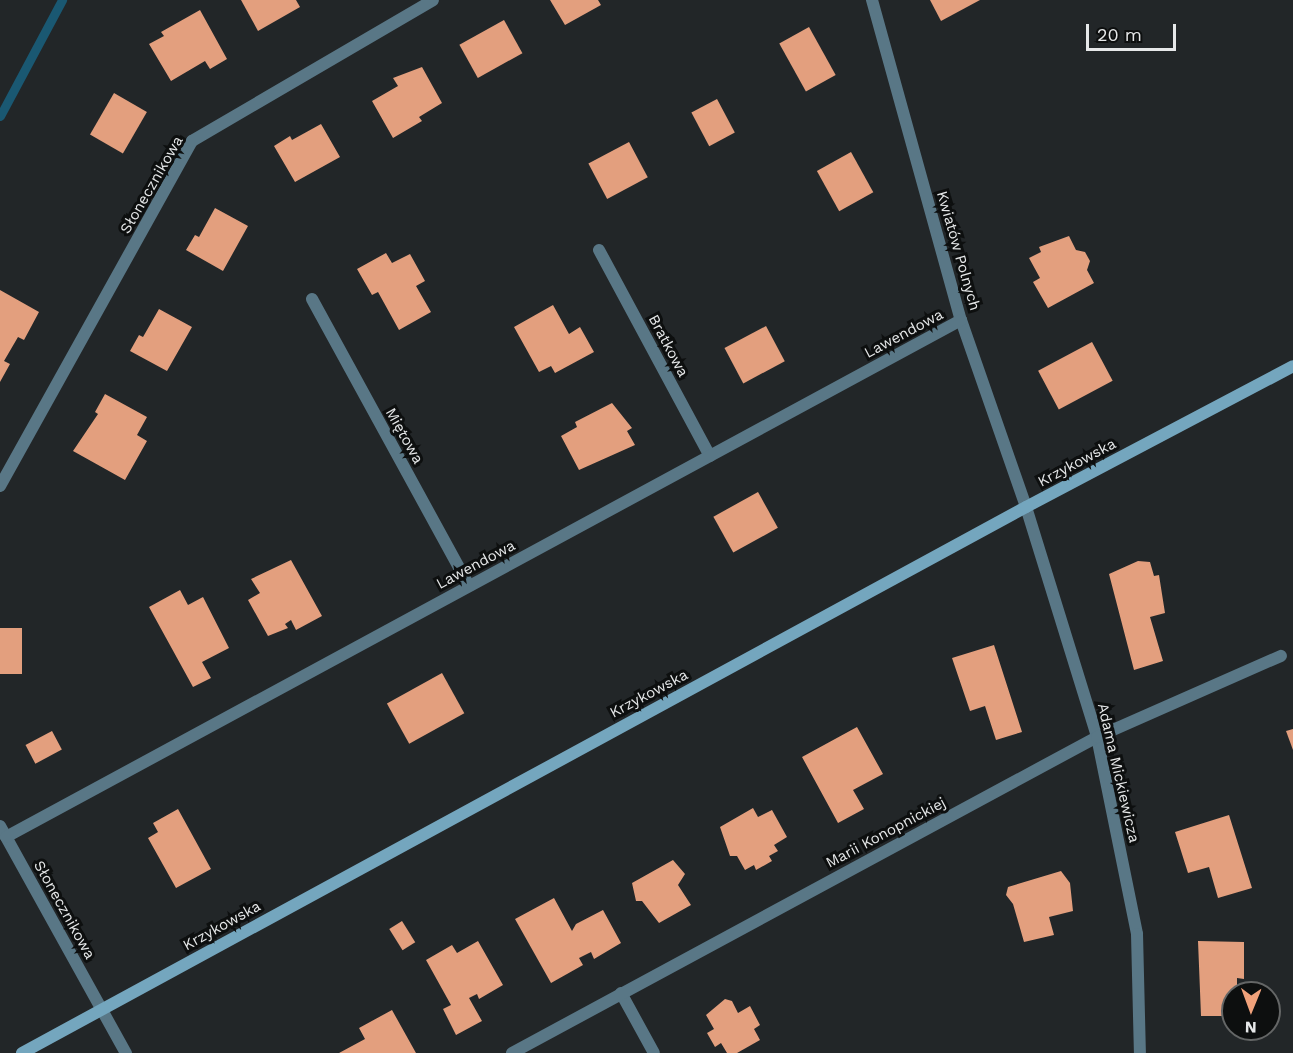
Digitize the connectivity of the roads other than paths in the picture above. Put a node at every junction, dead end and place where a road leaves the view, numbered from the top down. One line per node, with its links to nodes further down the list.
1 (433, 0): 8 (street, Słonecznikowa)
2 (872, 0): 5 (street, Kwiatów Polnych)
3 (599, 250): 7 (street, Bratkowa)
4 (312, 299): 10 (street, Miętowa)
5 (961, 320): 7 (street, Lawendowa); 9 (street, Kwiatów Polnych)
6 (1293, 366): 9 (street, Krzykowska)
7 (710, 456): 10 (street, Lawendowa)
8 (0, 486)
9 (1026, 507): 12 (street, Adama Mickiewicza); 15 (street, Krzykowska)
10 (469, 586): 13 (street, Lawendowa)
11 (1281, 656): 12 (street, Marii Konopnickiej)
12 (1097, 737): 14 (street, Marii Konopnickiej); 20 (street, Adama Mickiewicza)
13 (3, 832): 15 (street, Słonecznikowa)
14 (621, 993): 18 (street, Marii Konopnickiej); 19 (street)
15 (101, 1009): 16 (street, Krzykowska); 17 (street, Słonecznikowa)
16 (22, 1053)
17 (126, 1053)
18 (512, 1053)
19 (654, 1053)
20 (1140, 1053)

